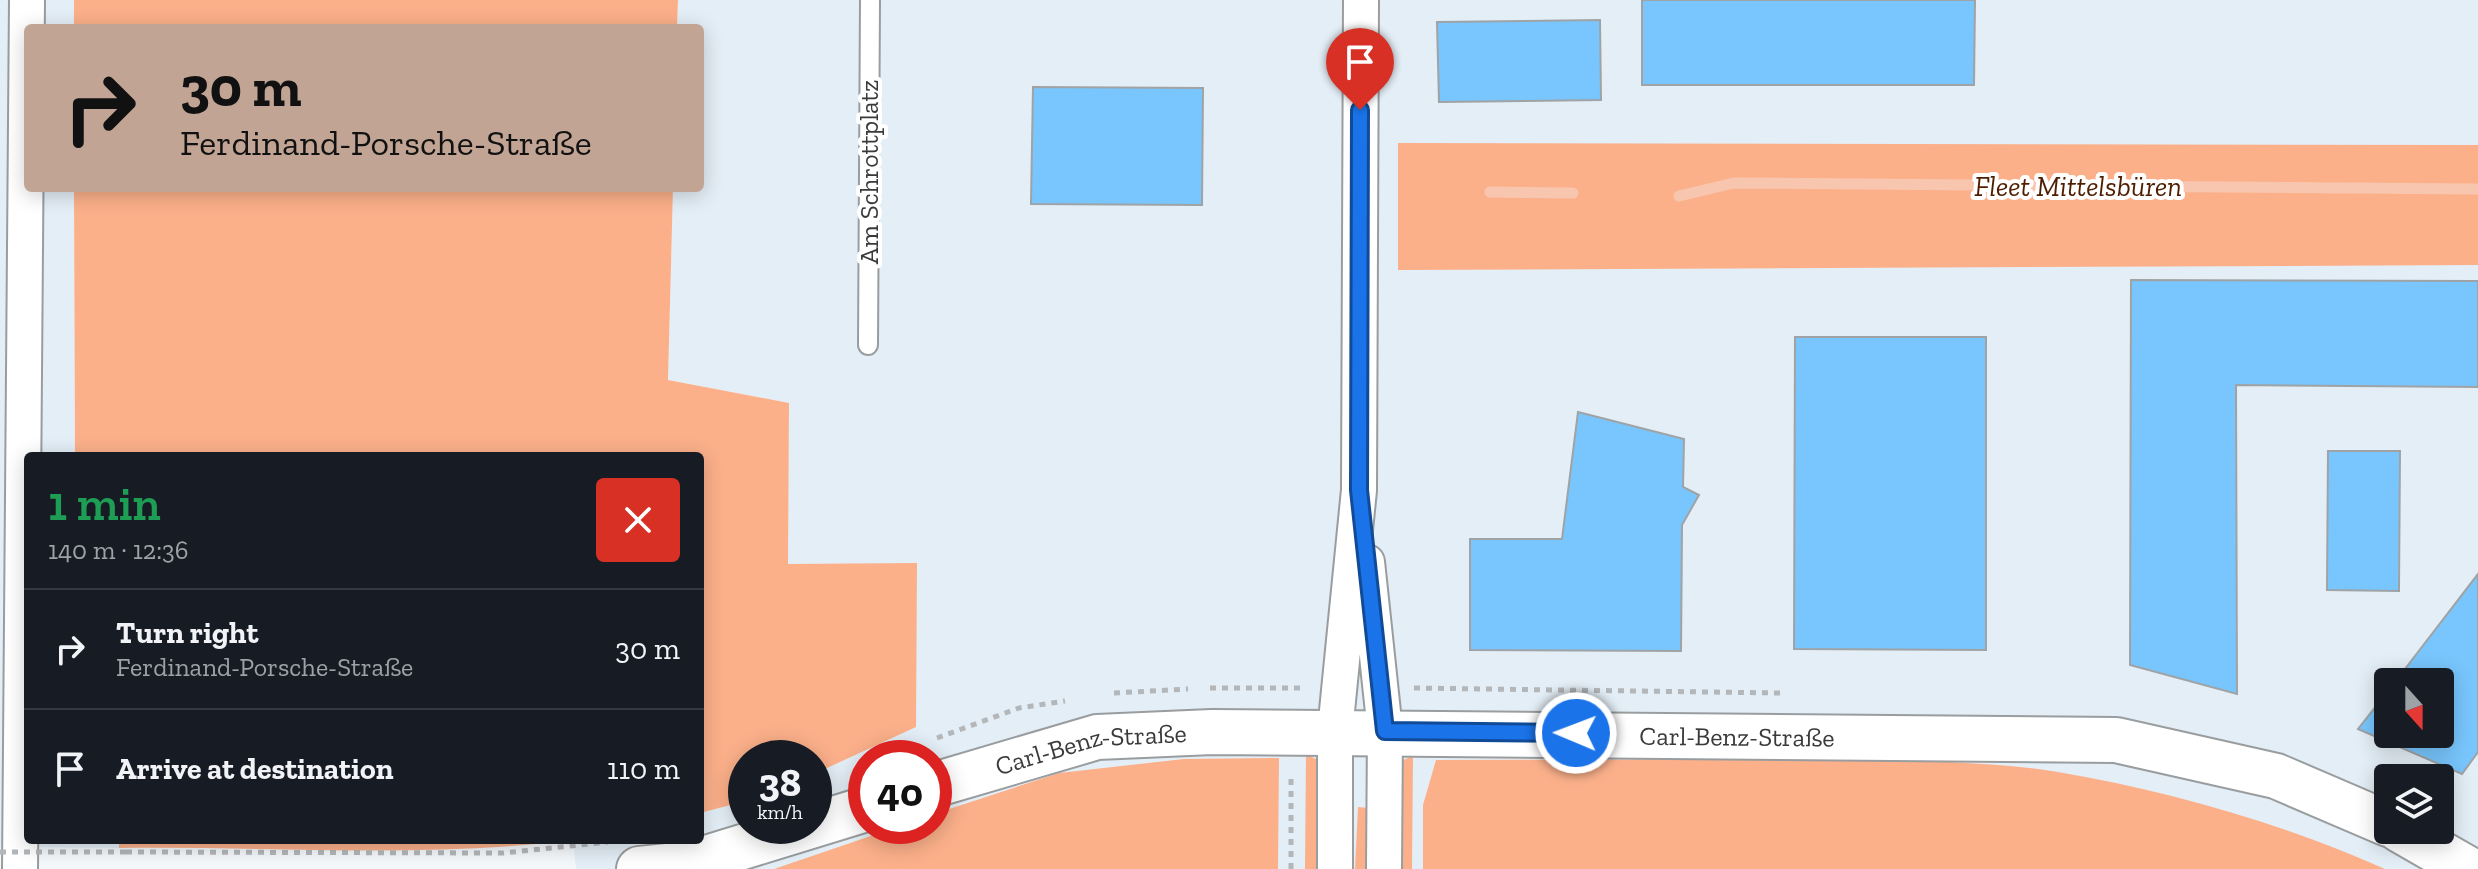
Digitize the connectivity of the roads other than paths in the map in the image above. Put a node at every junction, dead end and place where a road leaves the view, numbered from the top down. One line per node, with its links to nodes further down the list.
1 (27, 0): 4 (street)
2 (870, 0): 6 (lane, Am Schrottplatz)
3 (1361, 0): 7 (street)
4 (27, 24)
5 (25, 192): 15 (street)
6 (868, 345)
7 (1359, 490): 8 (street); 9 (street)
8 (1335, 731): 9 (street, Carl-Benz-Straße); 10 (street, Carl-Benz-Straße); 16 (street)
9 (1385, 731): 12 (street, Carl-Benz-Straße); 17 (street)
10 (952, 779)
11 (848, 815): 14 (street)
12 (2374, 818)
13 (2424, 844): 18 (street)
14 (626, 855)
15 (20, 869)
16 (1335, 869)
17 (1384, 869)
18 (2468, 869)

